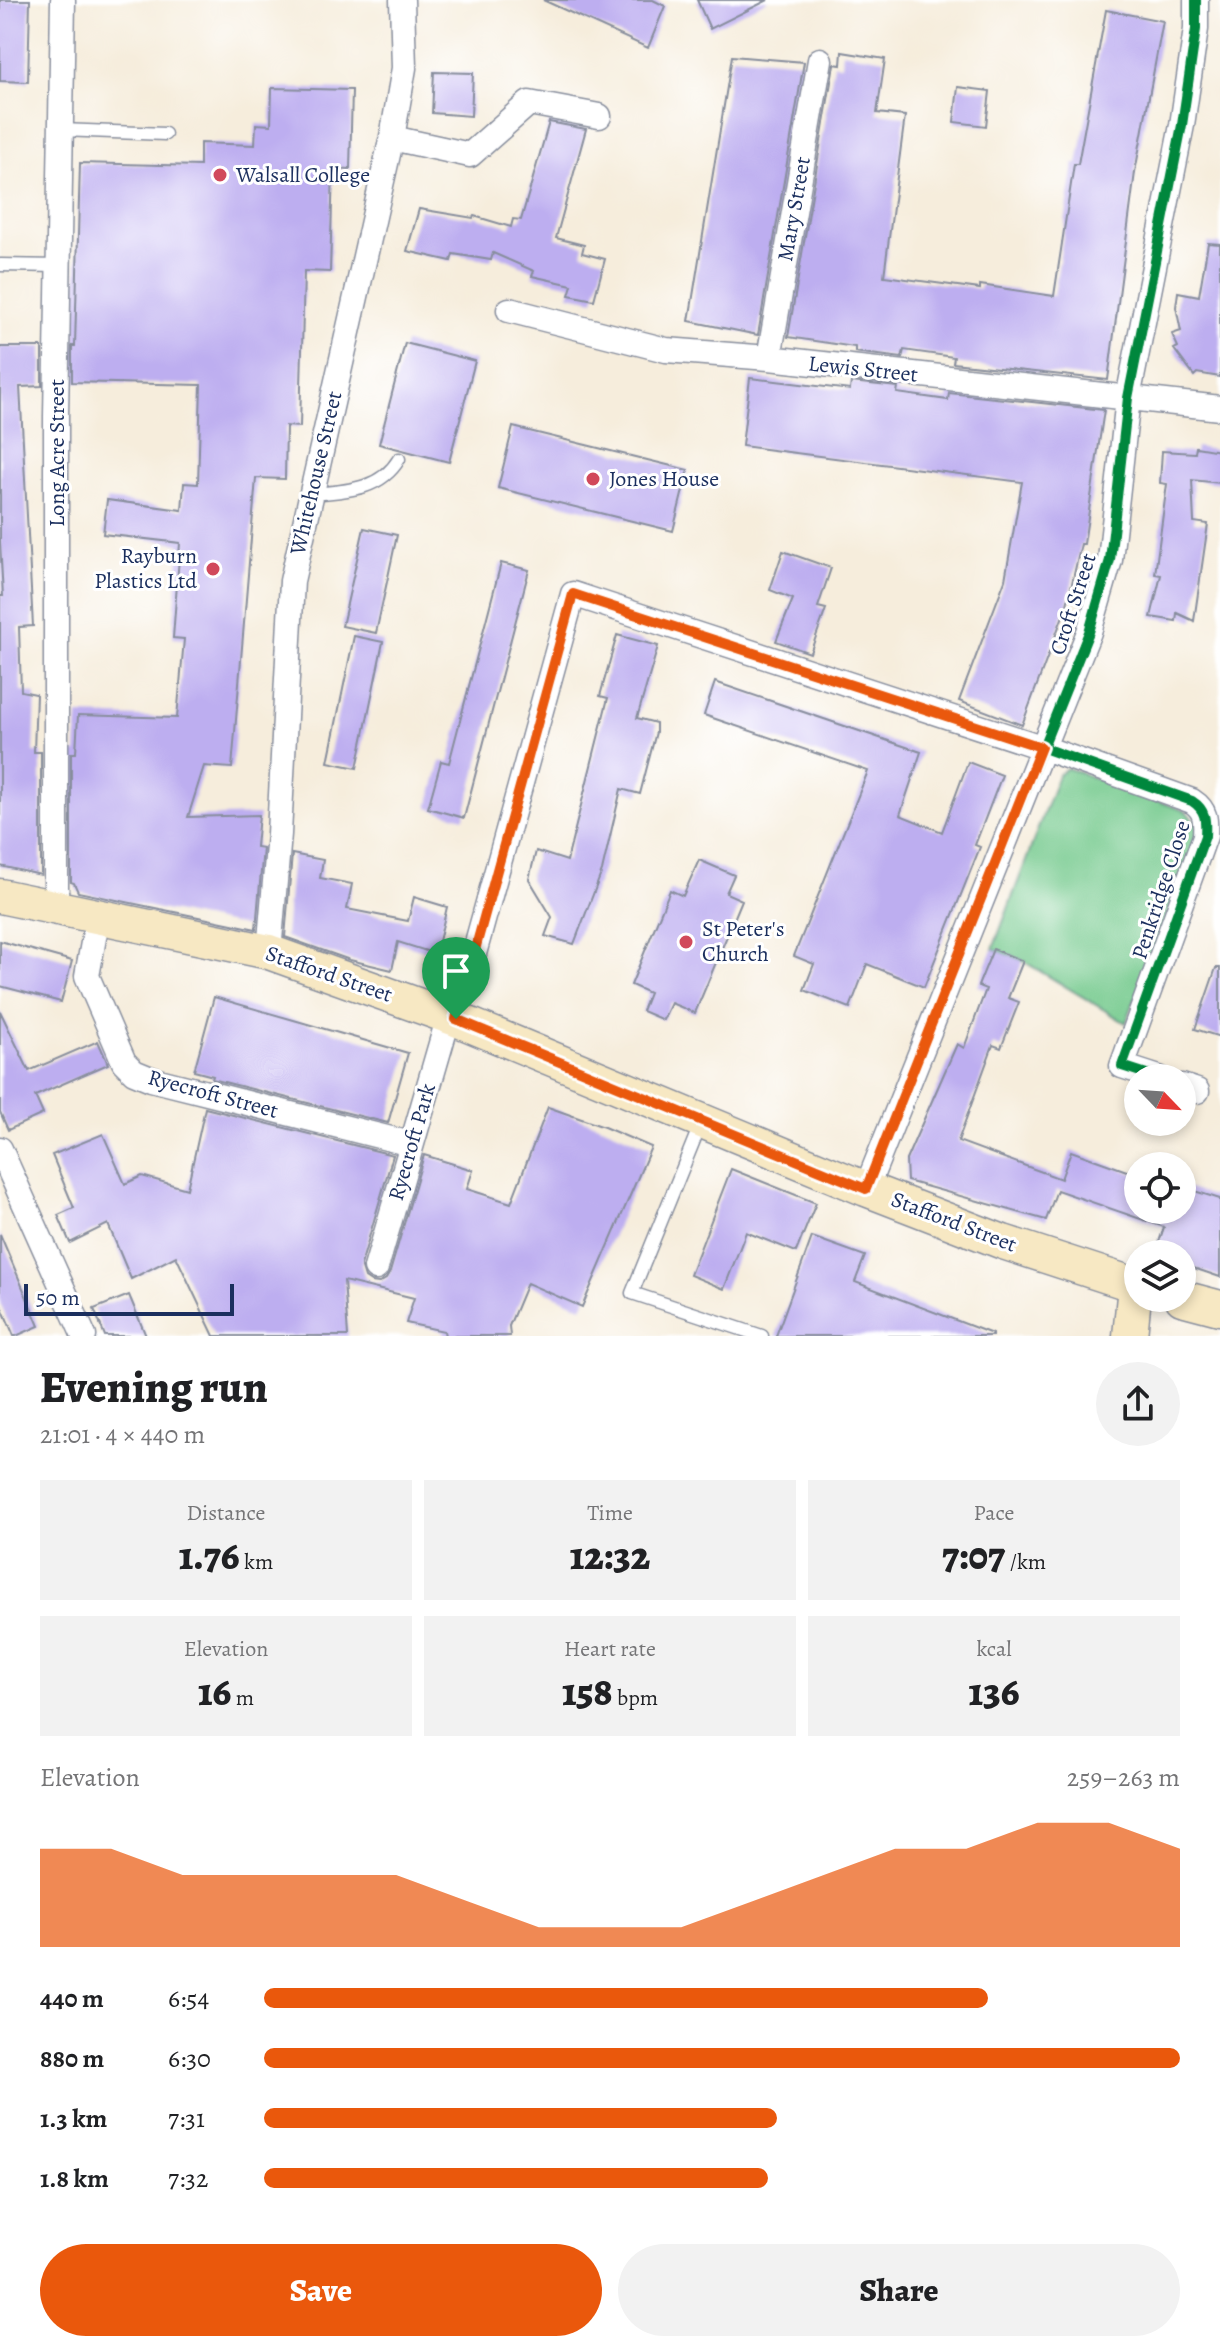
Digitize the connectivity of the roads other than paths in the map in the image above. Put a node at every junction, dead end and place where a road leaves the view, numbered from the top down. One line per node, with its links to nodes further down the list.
1 (63, 0): 6 (street, Long Acre Street)
2 (402, 0): 8 (street, Whitehouse Street)
3 (1196, 0): 13 (street, Croft Street)
4 (820, 60): 12 (street, Mary Street)
5 (599, 116): 8 (street)
6 (61, 130): 7 (lane); 10 (street, Long Acre Street)
7 (165, 134)
8 (392, 138): 16 (street, Whitehouse Street)
9 (0, 265): 10 (lane)
10 (59, 266): 19 (street, Long Acre Street)
11 (509, 310): 12 (street, Lewis Street)
12 (769, 358): 13 (street, Lewis Street)
13 (1128, 398): 14 (street, Lewis Street); 17 (street, Croft Street)
14 (1220, 408)
15 (399, 459): 16 (lane)
16 (311, 494): 21 (street, Whitehouse Street)
17 (1041, 747): 22 (street, Ryecroft Park); 23 (street, Penkridge Close); 27 (street, Croft Street)
18 (0, 896): 19 (main road, Stafford Street)
19 (56, 906): 20 (main road, Stafford Street)
20 (98, 915): 21 (main road, Stafford Street); 25 (street, Ryecroft Street)
21 (269, 952): 22 (main road, Stafford Street)
22 (453, 1017): 24 (main road, Stafford Street); 25 (street, Ryecroft Park)
23 (1124, 1067)
24 (702, 1120): 27 (main road, Stafford Street); 34 (lane)
25 (411, 1144): 28 (street, Ryecroft Park)
26 (0, 1149): 33 (street)
27 (866, 1189): 29 (main road, Stafford Street)
28 (376, 1268)
29 (1124, 1282)
30 (1196, 1302): 31 (main road)
31 (1220, 1308)
32 (1133, 1312): 35 (main road)
33 (84, 1336)
34 (762, 1336)
35 (1130, 1336)

